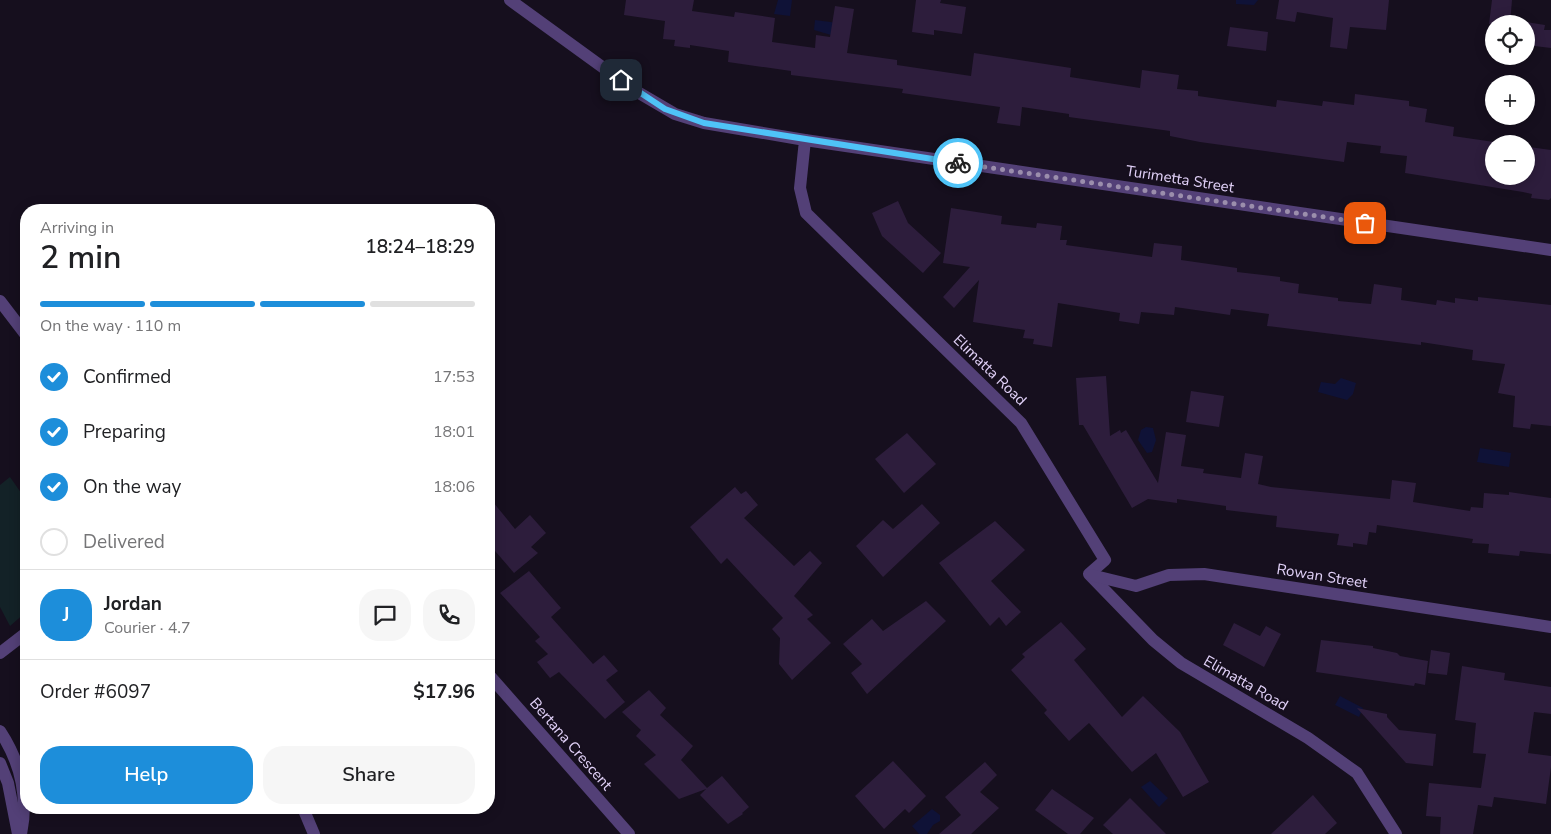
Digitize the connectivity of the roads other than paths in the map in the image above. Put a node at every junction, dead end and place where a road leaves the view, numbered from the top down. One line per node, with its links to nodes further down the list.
1 (510, 0): 2 (street)
2 (805, 140): 3 (street, Turimetta Street); 6 (street, Elimatta Road)
3 (1551, 250)
4 (0, 301): 5 (street)
5 (20, 327)
6 (1089, 574): 7 (street, Rowan Street); 19 (street, Elimatta Road)
7 (1551, 627)
8 (20, 638): 9 (street)
9 (0, 653)
10 (495, 682): 18 (street, Bertana Crescent)
11 (0, 731): 13 (street)
12 (0, 763): 16 (street)
13 (20, 774)
14 (25, 814): 16 (street)
15 (306, 814): 17 (street)
16 (20, 834)
17 (314, 834)
18 (629, 834)
19 (1396, 834)

